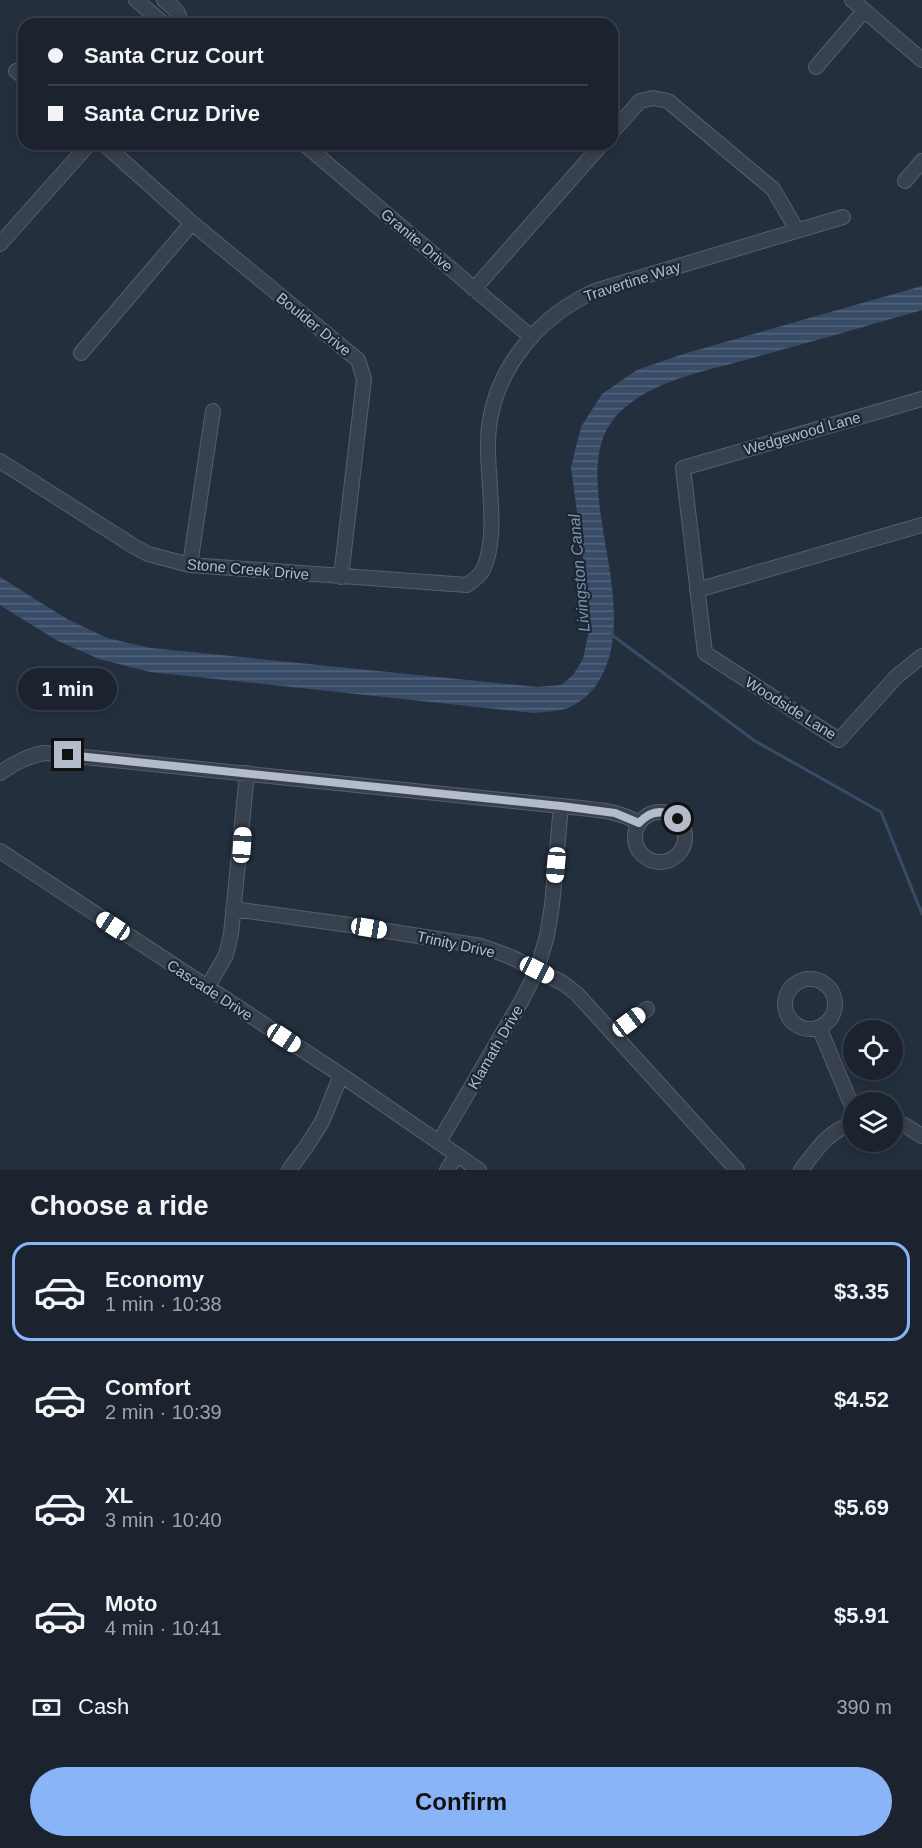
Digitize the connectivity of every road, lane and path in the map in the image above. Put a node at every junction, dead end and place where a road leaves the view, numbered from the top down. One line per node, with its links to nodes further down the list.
1 (135, 0): 5 (street)
2 (164, 0): 6 (street)
3 (852, 0): 4 (street)
4 (864, 11): 7 (street); 8 (street)
5 (157, 18)
6 (181, 18)
7 (922, 60)
8 (816, 67)
9 (618, 125): 18 (street)
10 (84, 150): 19 (street)
11 (111, 150): 17 (street, Boulder Drive)
12 (311, 150): 20 (street, Granite Drive)
13 (597, 150): 20 (street)
14 (922, 161): 15 (street)
15 (905, 182)
16 (843, 217): 18 (street, Travertine Way)
17 (192, 223): 22 (street); 29 (street, Boulder Drive)
18 (797, 230): 21 (street, Travertine Way)
19 (0, 243)
20 (474, 289): 21 (street, Granite Drive)
21 (530, 336): 28 (street, Travertine Way)
22 (81, 353)
23 (922, 399): 30 (street, Wedgewood Lane)
24 (213, 411): 27 (street)
25 (0, 461): 27 (street, Stone Creek Drive)
26 (922, 525): 30 (street)
27 (190, 565): 29 (street, Stone Creek Drive)
28 (482, 572): 29 (street, Stone Creek Drive)
29 (341, 577)
30 (697, 590): 31 (street, Woodside Lane)
31 (922, 656)
32 (0, 773): 33 (street)
33 (247, 773): 34 (street); 37 (street)
34 (561, 806): 35 (street); 38 (street, Klamath Drive)
35 (639, 823)
36 (0, 851): 39 (street, Cascade Drive)
37 (233, 909): 38 (street, Trinity Drive); 39 (street)
38 (537, 970): 42 (street, Trinity Drive); 48 (street, Klamath Drive)
39 (207, 988): 43 (street, Cascade Drive)
40 (647, 1009): 42 (street)
41 (819, 1027): 44 (street)
42 (614, 1034): 53 (street, Trinity Drive)
43 (341, 1075): 48 (street, Cascade Drive); 50 (street)
44 (846, 1092)
45 (903, 1125): 47 (street)
46 (843, 1127): 54 (street)
47 (922, 1136)
48 (440, 1142): 49 (street, Cascade Drive)
49 (456, 1156): 51 (street); 52 (street, Cascade Drive)
50 (289, 1170)
51 (447, 1170)
52 (479, 1170)
53 (737, 1170)
54 (801, 1170)

